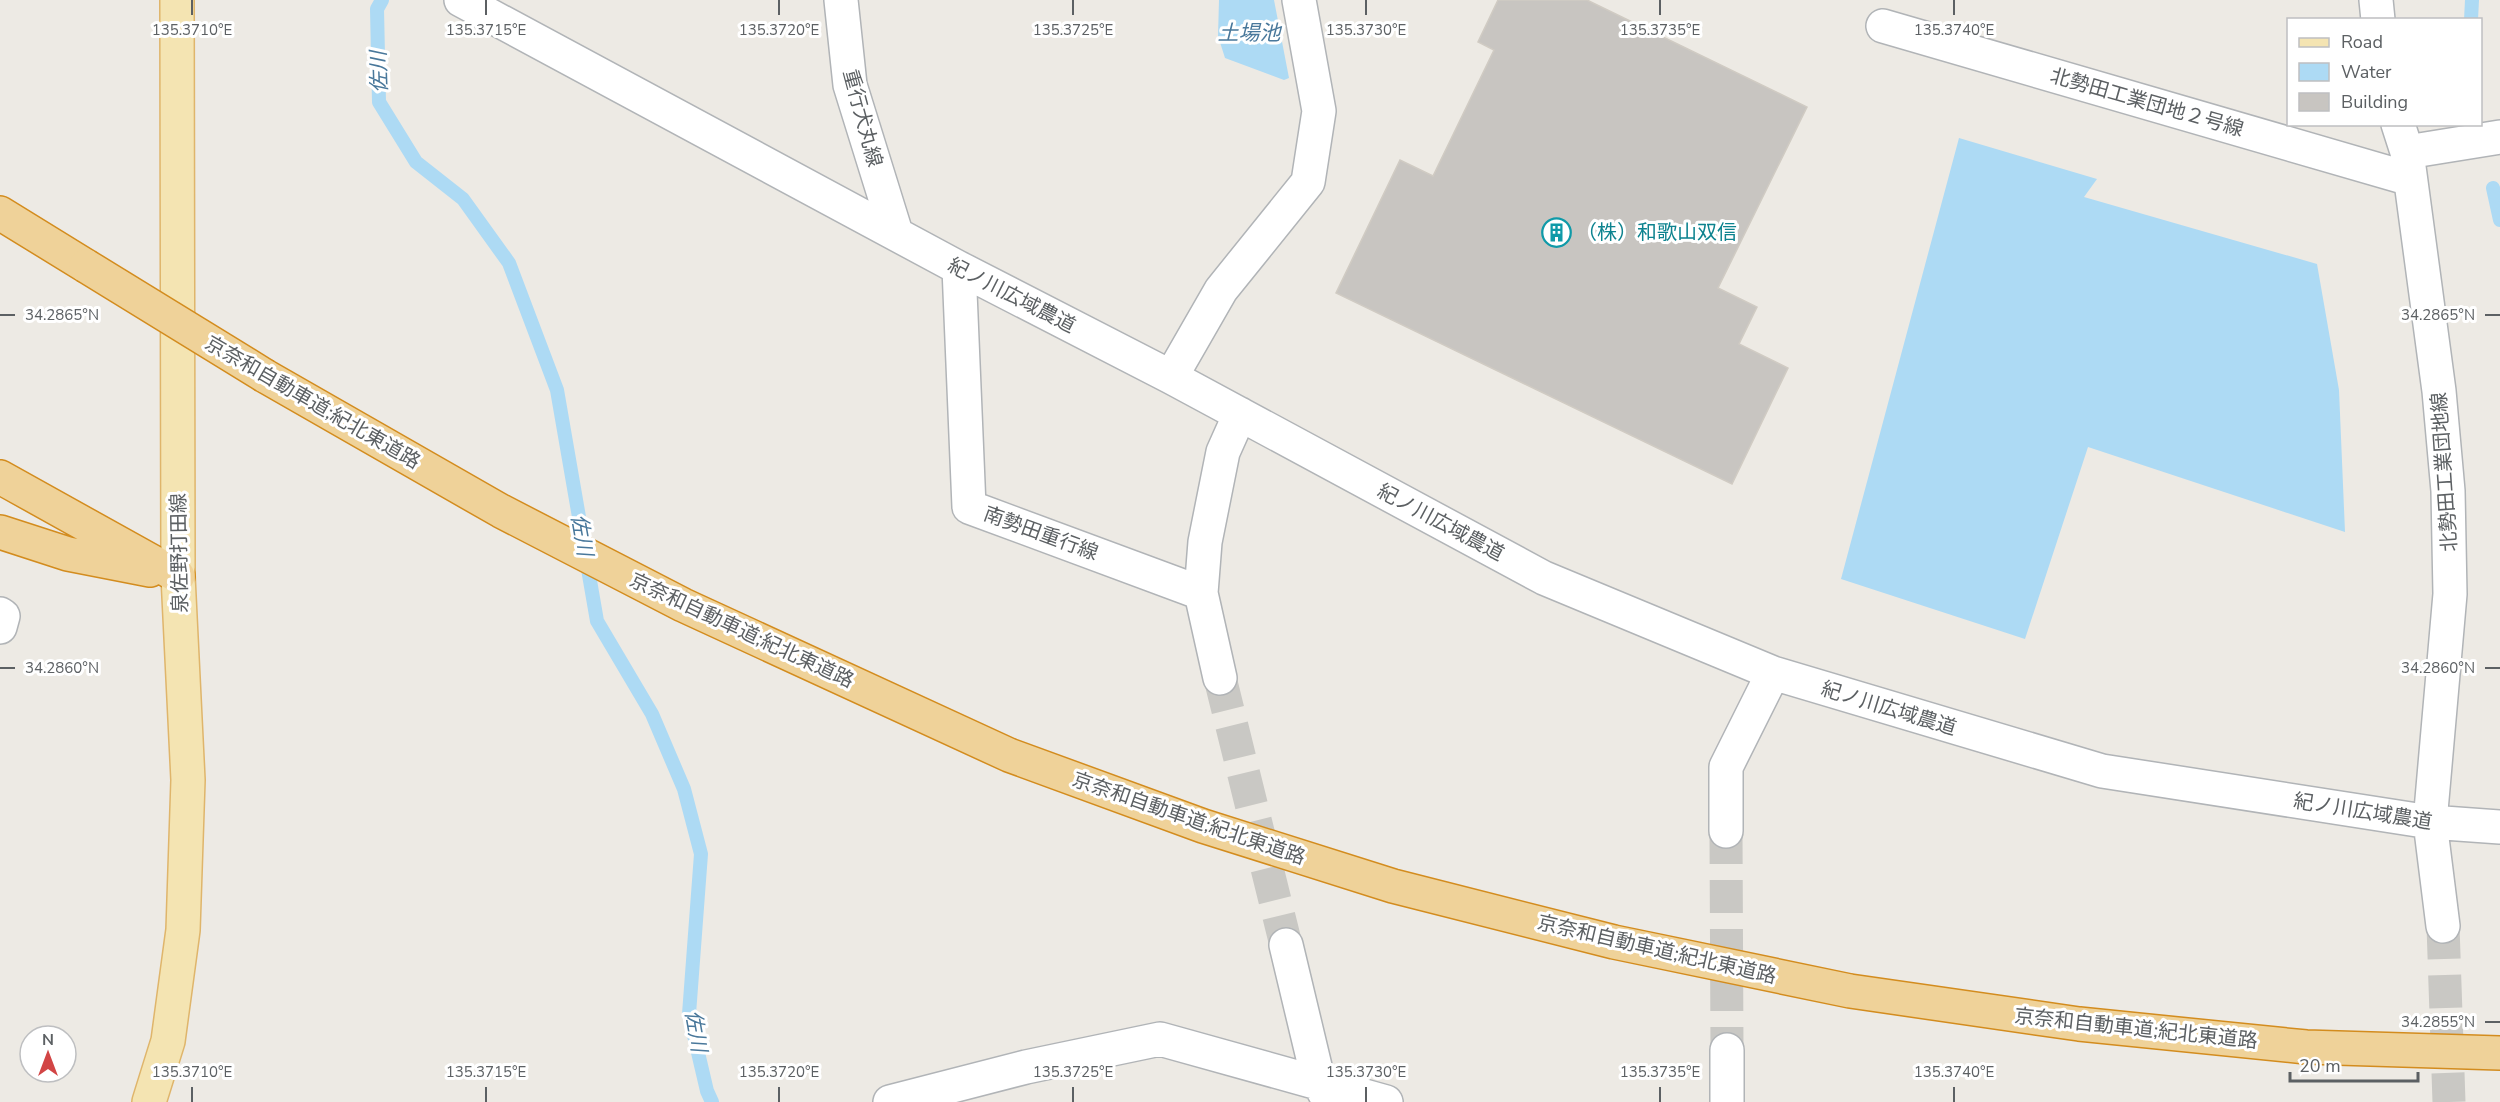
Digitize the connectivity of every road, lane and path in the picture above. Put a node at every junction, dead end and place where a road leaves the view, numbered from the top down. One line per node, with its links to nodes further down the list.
1 (177, 0): 19 (main road, 泉佐野打田線)
2 (461, 0): 13 (street, 紀ノ川広域農道)
3 (841, 0): 13 (street, 重行犬丸線)
4 (1299, 0): 15 (street)
5 (2376, 0): 6 (street)
6 (2378, 18)
7 (1883, 26): 8 (street, 北勢田工業団地２号線)
8 (2287, 124)
9 (2297, 126): 11 (street, 北勢田工業団地２号線)
10 (2500, 137): 11 (street)
11 (2405, 152): 25 (street, 北勢田工業団地線)
12 (0, 213): 31 (highway, 京奈和自動車道;紀北東道路, bridge)
13 (896, 233): 14 (street, 紀ノ川広域農道)
14 (959, 268): 15 (street, 紀ノ川広域農道); 20 (street, 南勢田重行線)
15 (1171, 377): 16 (street, 紀ノ川広域農道)
16 (1240, 414): 20 (street); 23 (street, 紀ノ川広域農道)
17 (0, 477): 19 (highway)
18 (0, 531): 19 (highway)
19 (178, 576): 33 (main road, 泉佐野打田線)
20 (1201, 593): 24 (street)
21 (0, 614): 22 (street)
22 (0, 627)
23 (1773, 673): 25 (street, 紀ノ川広域農道); 27 (street)
24 (1220, 678)
25 (2430, 822): 26 (street, 紀ノ川広域農道); 28 (street, 北勢田工業団地線)
26 (2500, 827)
27 (1726, 831)
28 (2443, 926)
29 (1286, 945): 32 (street)
30 (1727, 1050): 36 (street)
31 (2500, 1053)
32 (1324, 1092): 34 (street); 35 (street)
33 (149, 1102)
34 (890, 1102)
35 (1386, 1102)
36 (1727, 1102)

